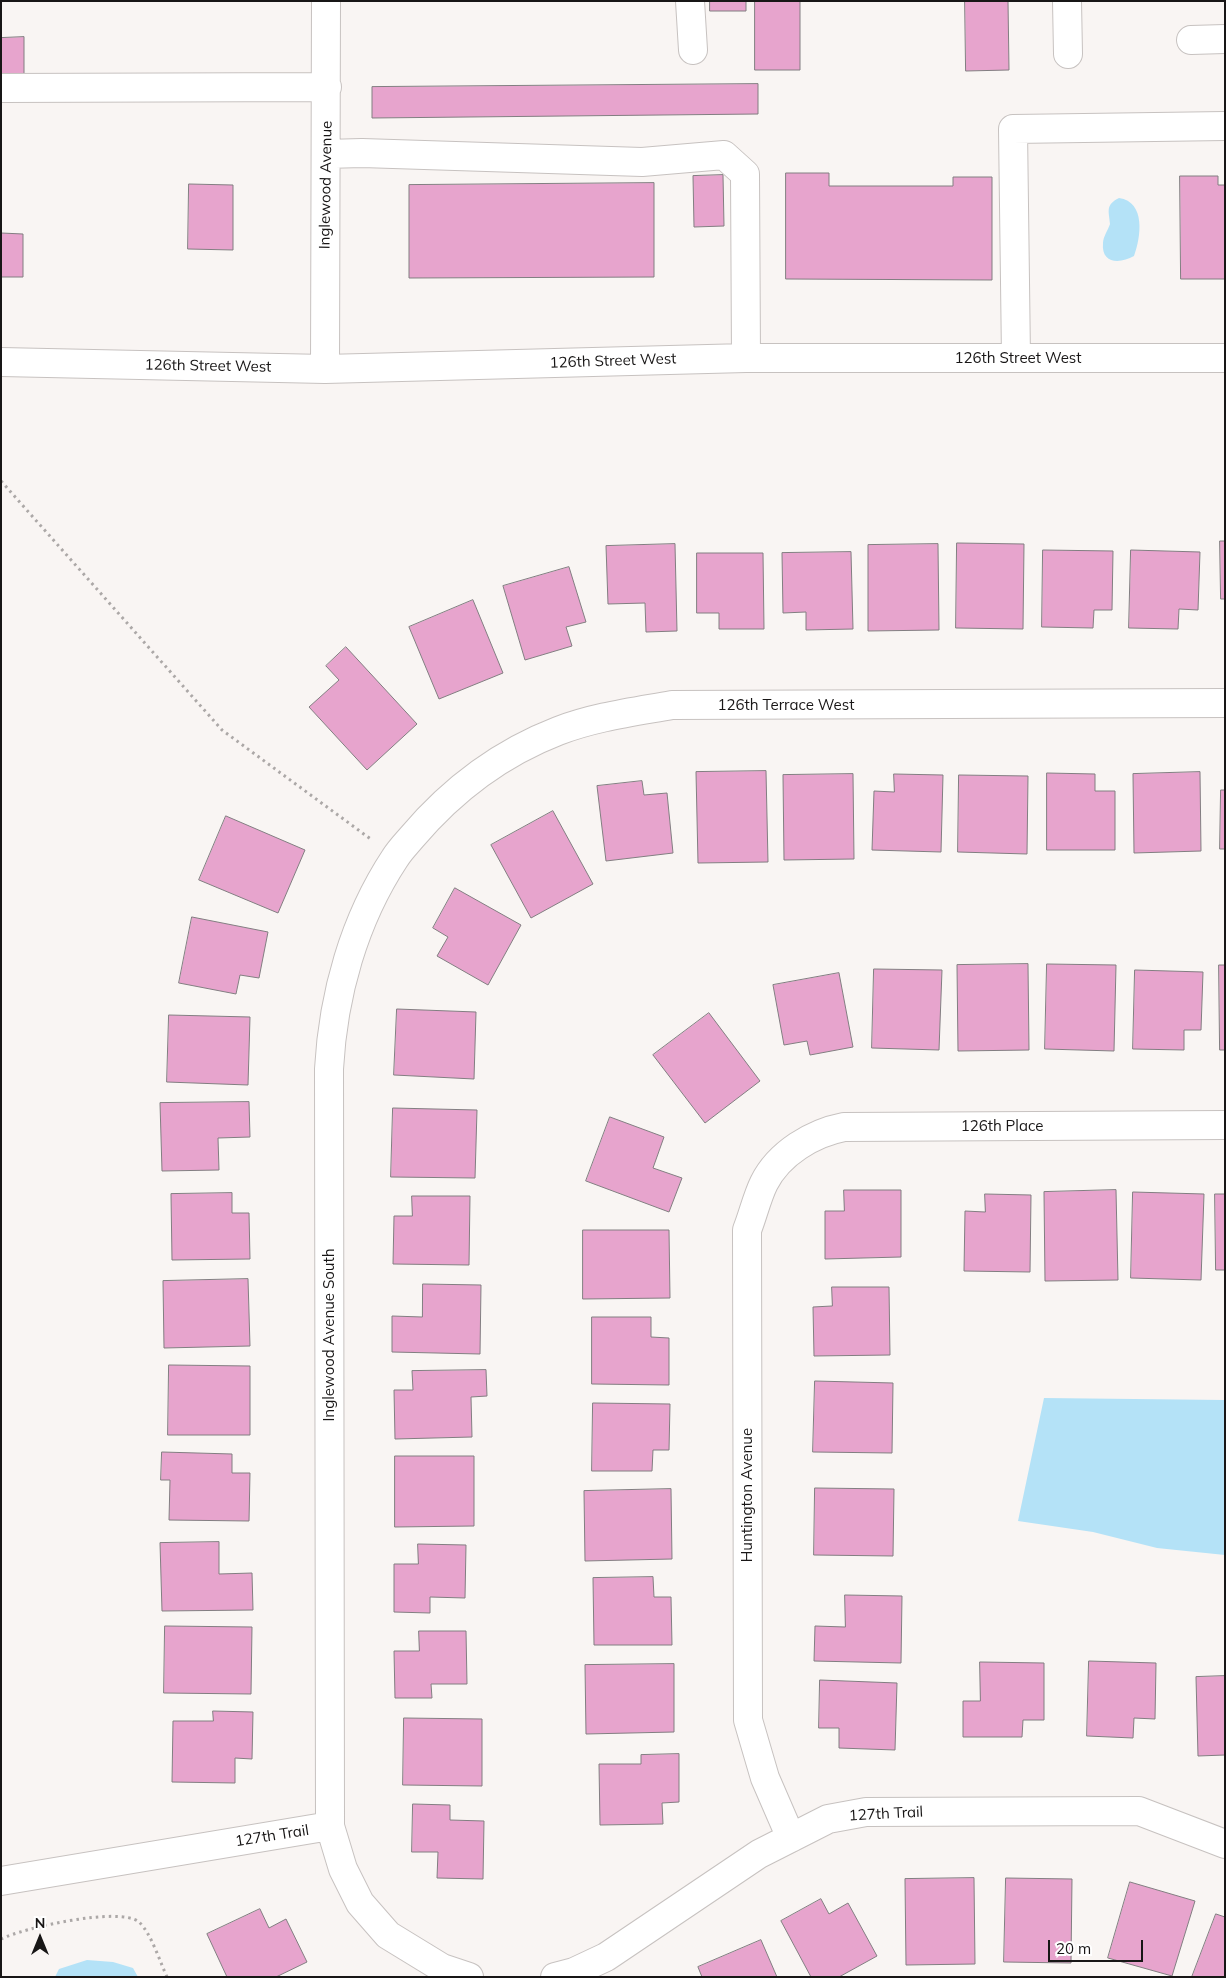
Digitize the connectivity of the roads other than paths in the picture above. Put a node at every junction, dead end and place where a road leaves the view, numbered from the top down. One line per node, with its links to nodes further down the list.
1 (326, 1): 8 (street, Inglewood Avenue)
2 (690, 1): 6 (street)
3 (1067, 1): 7 (street)
4 (1225, 39): 5 (street)
5 (1190, 40)
6 (693, 50)
7 (1068, 54)
8 (327, 87): 9 (street); 11 (street, Inglewood Avenue)
9 (1, 88)
10 (1225, 126): 13 (street)
11 (326, 154): 12 (street); 16 (street, Inglewood Avenue)
12 (746, 358): 13 (street, 126th Street West); 16 (street, 126th Street West)
13 (1016, 358): 14 (street, 126th Street West)
14 (1225, 358)
15 (1, 362): 16 (street, 126th Street West)
16 (325, 369)
17 (1225, 703): 18 (street, 126th Terrace West)
18 (395, 857): 21 (street, Inglewood Avenue South)
19 (1225, 1125): 20 (street, 126th Place)
20 (786, 1154): 22 (street, Huntington Avenue)
21 (330, 1826): 24 (street, 127th Trail); 25 (street, 127th Trail)
22 (791, 1838): 23 (street, 127th Trail); 26 (street, 127th Trail)
23 (1225, 1844)
24 (1, 1881)
25 (468, 1977)
26 (555, 1977)

